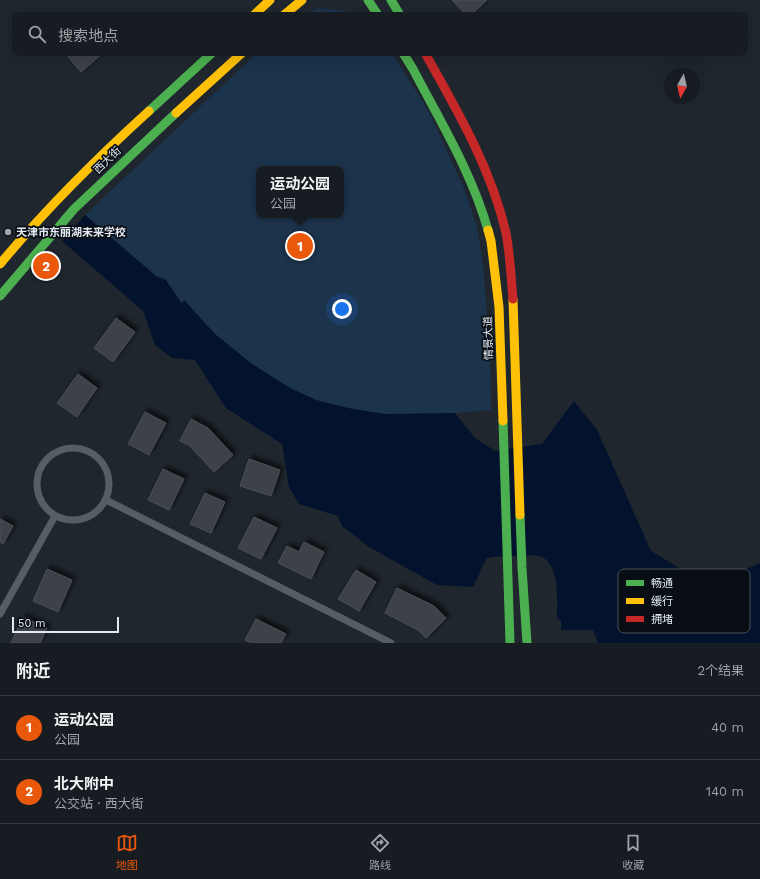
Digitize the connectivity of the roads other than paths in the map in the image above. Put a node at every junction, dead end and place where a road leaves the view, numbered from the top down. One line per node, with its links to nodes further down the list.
1 (270, 0): 5 (street)
2 (302, 0): 6 (street)
3 (368, 0): 7 (street)
4 (391, 0): 8 (street)
5 (257, 12)
6 (288, 12)
7 (376, 12)
8 (398, 12)
9 (209, 56): 15 (street, 西大街)
10 (239, 56): 16 (street, 西大街)
11 (405, 56): 14 (street, 情景大道)
12 (427, 56): 13 (street)
13 (498, 204): 14 (street); 22 (street)
14 (482, 209): 21 (street, 情景大道)
15 (0, 264)
16 (0, 296)
17 (106, 500): 18 (lane); 18 (lane); 20 (lane)
18 (55, 516): 19 (lane)
19 (0, 614)
20 (390, 643)
21 (510, 643)
22 (528, 643)

